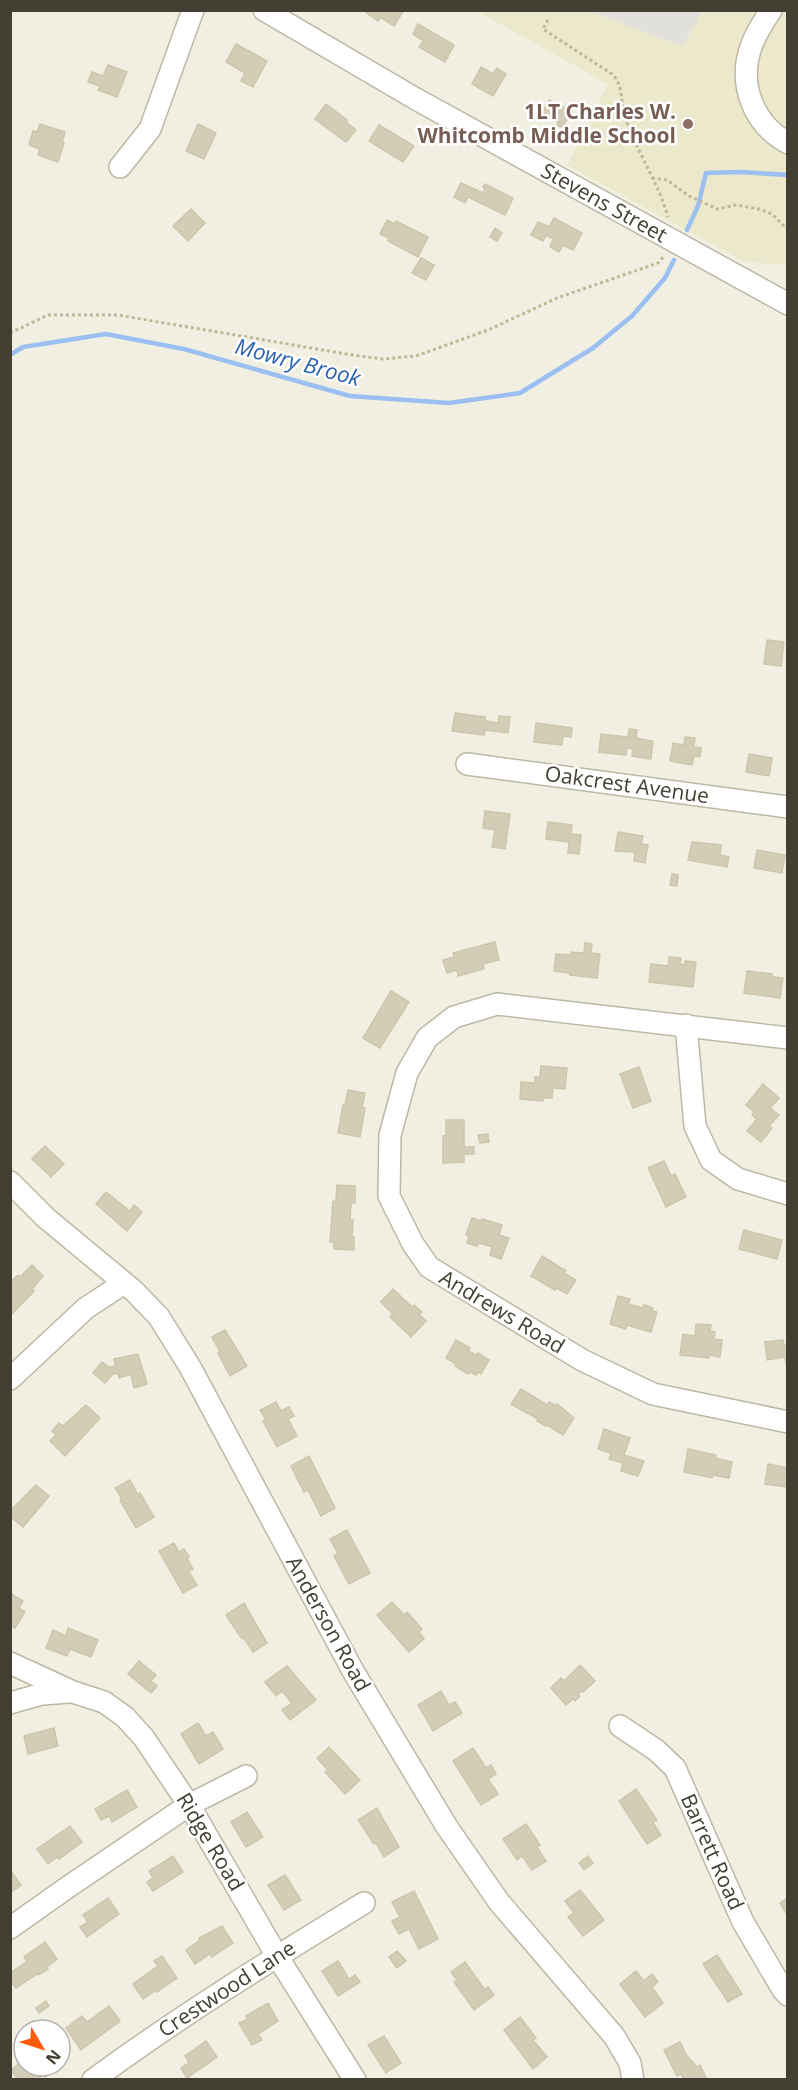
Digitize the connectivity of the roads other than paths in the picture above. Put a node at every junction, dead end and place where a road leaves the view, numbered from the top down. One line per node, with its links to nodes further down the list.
1 (193, 10): 5 (street)
2 (264, 10): 6 (street, Stevens Street)
3 (771, 10): 4 (street)
4 (788, 143)
5 (120, 167)
6 (788, 304)
7 (468, 764): 8 (street, Oakcrest Avenue)
8 (788, 807)
9 (686, 1025): 10 (street, Andrews Road); 12 (street); 15 (street, Andrews Road)
10 (788, 1038)
11 (10, 1182): 13 (street, Anderson Road)
12 (788, 1194)
13 (124, 1283): 14 (street); 28 (street, Anderson Road)
14 (10, 1379)
15 (788, 1422)
16 (10, 1663): 17 (street, Ridge Road)
17 (74, 1692): 18 (street); 21 (street, Ridge Road)
18 (10, 1703)
19 (620, 1726): 25 (street, Barrett Road)
20 (246, 1776): 21 (street)
21 (189, 1805): 23 (street); 24 (street, Ridge Road)
22 (364, 1903): 24 (street, Crestwood Lane)
23 (10, 1929)
24 (277, 1956): 26 (street, Crestwood Lane); 27 (street, Ridge Road)
25 (788, 1995)
26 (93, 2079)
27 (355, 2079)
28 (633, 2079)

